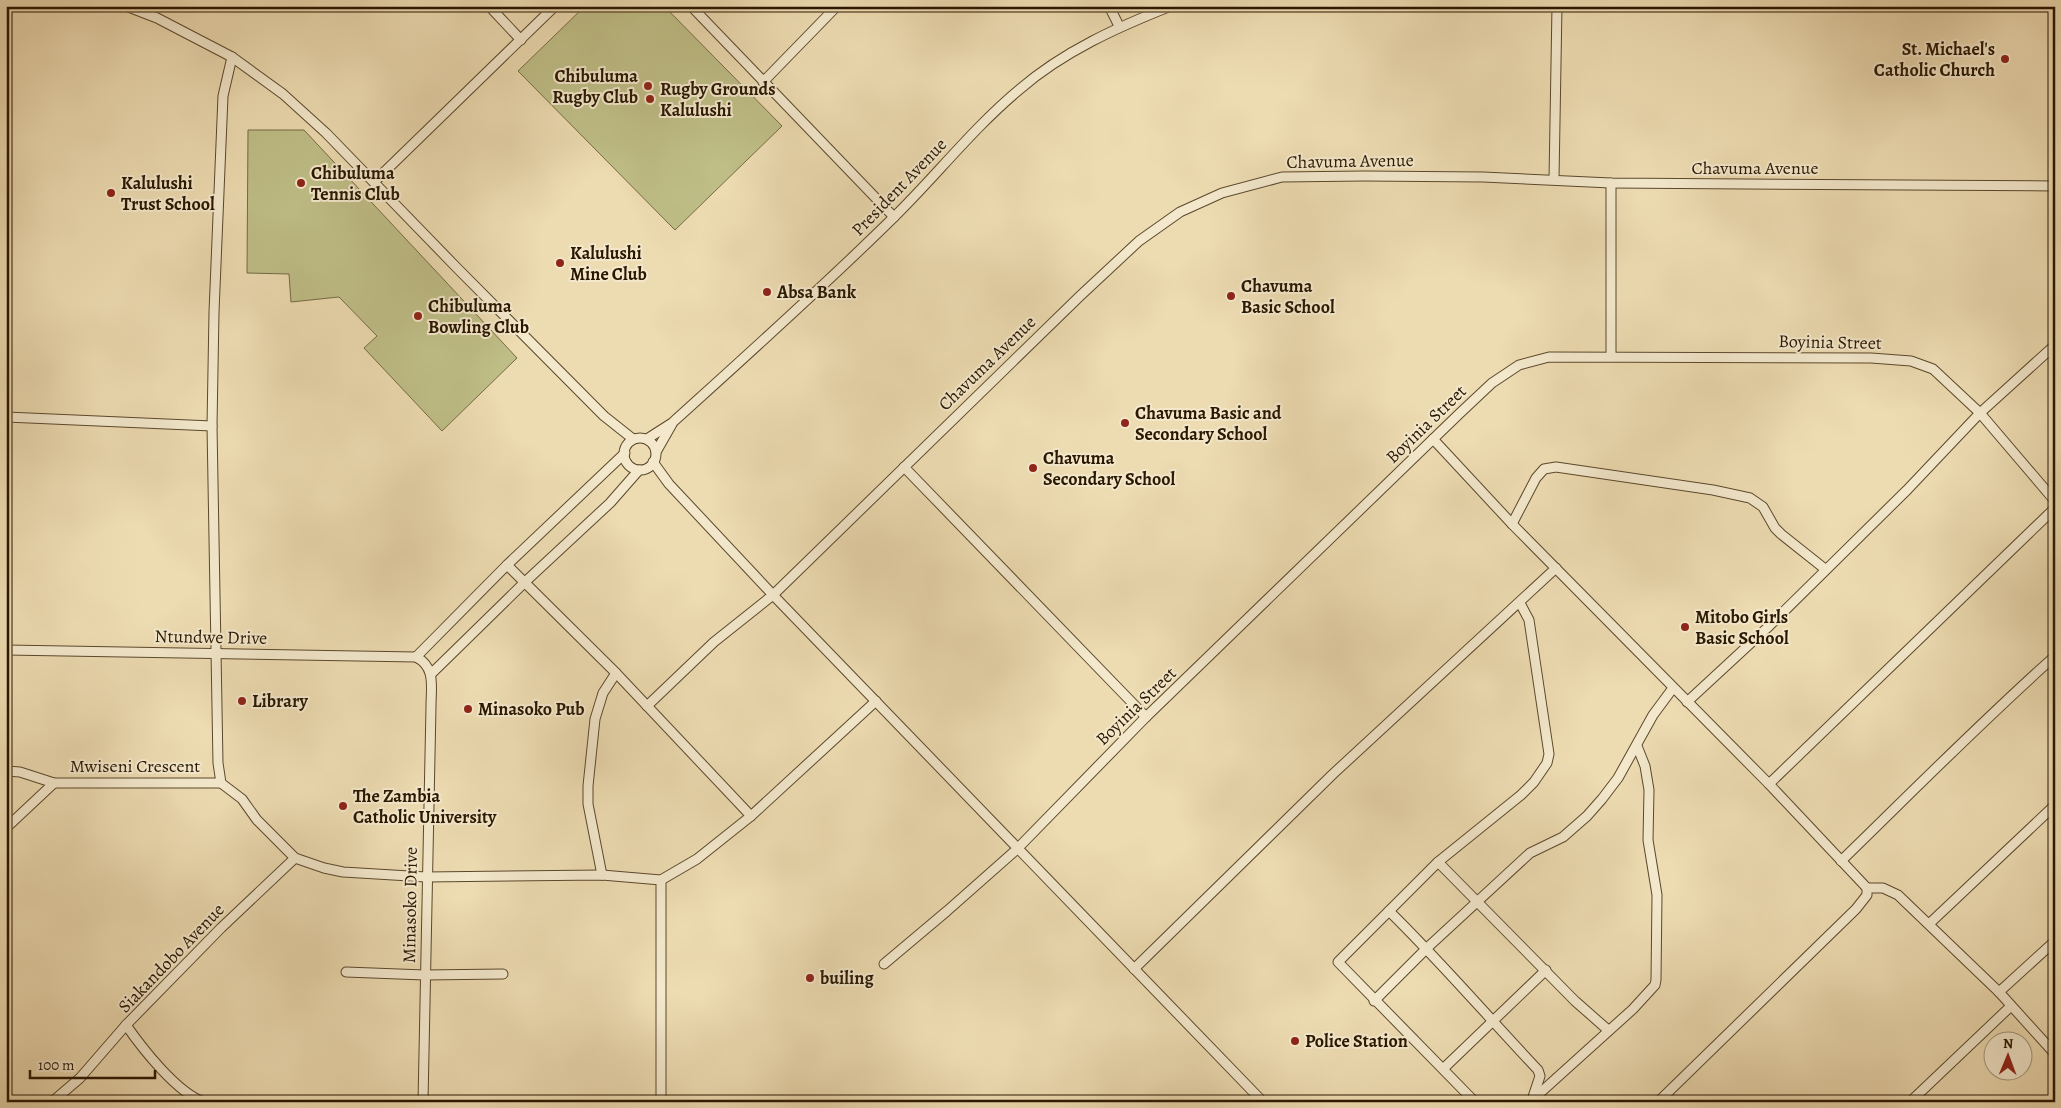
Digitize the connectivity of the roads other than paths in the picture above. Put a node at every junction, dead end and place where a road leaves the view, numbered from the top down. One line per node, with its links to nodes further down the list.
1 (126, 6): 11 (street)
2 (488, 6): 10 (street)
3 (555, 6): 10 (street)
4 (691, 6): 12 (street)
5 (837, 6): 12 (street)
6 (1109, 6): 9 (street)
7 (1171, 6): 9 (street, President Avenue)
8 (1557, 6): 13 (street)
9 (1119, 26): 17 (street, President Avenue)
10 (521, 40): 14 (street)
11 (232, 57): 14 (street); 23 (street)
12 (763, 82): 17 (street)
13 (1554, 179): 15 (street, Chavuma Avenue); 29 (street, Chavuma Avenue)
14 (374, 182): 26 (street)
15 (1611, 183): 16 (street, Chavuma Avenue); 19 (street)
16 (2055, 186)
17 (894, 217): 22 (street, President Avenue)
18 (2055, 345): 20 (street)
19 (1611, 356): 20 (street, Boyinia Street); 25 (street, Boyinia Street)
20 (1980, 413): 30 (street, Boyinia Street); 35 (street)
21 (6, 417): 23 (street)
22 (672, 423): 24 (street, President Avenue); 27 (street, President Avenue)
23 (212, 426): 40 (street)
24 (647, 439): 26 (street); 27 (street)
25 (1433, 439): 32 (street); 49 (street, Boyinia Street)
26 (628, 446): 28 (street); 33 (street)
27 (656, 452): 28 (street)
28 (647, 467): 36 (street); 37 (street)
29 (904, 467): 37 (street, Chavuma Avenue); 49 (street)
30 (2055, 502)
31 (2055, 508): 54 (street)
32 (1512, 524): 34 (street); 35 (street)
33 (507, 565): 36 (street); 41 (street)
34 (1556, 568): 38 (street); 45 (street)
35 (1825, 569): 47 (street)
36 (524, 582): 43 (street); 44 (street)
37 (773, 594): 46 (street); 48 (street, Chavuma Avenue)
38 (1520, 603): 61 (street); 72 (street)
39 (6, 650): 40 (street, Ntundwe Drive)
40 (216, 654): 41 (street, Ntundwe Drive); 53 (street)
41 (416, 656): 44 (street)
42 (2054, 657): 60 (street)
43 (616, 673): 48 (street); 62 (street)
44 (431, 674): 63 (street, Minasoko Drive)
45 (1673, 688): 47 (street); 50 (street)
46 (876, 701): 56 (street); 58 (street)
47 (1687, 702): 54 (street)
48 (647, 706): 56 (street)
49 (1146, 717): 58 (street, Boyinia Street)
50 (1637, 746): 66 (street); 82 (street)
51 (6, 771): 52 (street)
52 (54, 783): 53 (street, Mwiseni Crescent); 57 (street, Mwiseni Crescent)
53 (221, 783): 59 (street)
54 (1769, 784): 60 (street)
55 (2055, 805): 68 (street)
56 (751, 816): 64 (street)
57 (6, 828)
58 (1017, 848): 71 (street, Boyinia Street); 72 (street)
59 (295, 858): 63 (street); 81 (street, Siakandobo Avenue)
60 (1841, 861): 65 (street)
61 (1438, 862): 66 (street); 67 (street)
62 (602, 875): 63 (street); 64 (street)
63 (426, 877): 76 (street, Minasoko Drive)
64 (661, 880): 89 (street)
65 (1868, 888): 68 (street); 92 (street)
66 (1477, 900): 70 (street); 73 (street)
67 (1389, 911): 70 (street); 78 (street)
68 (1929, 924): 77 (street)
69 (2055, 941): 77 (street)
70 (1427, 948): 78 (street); 80 (street)
71 (884, 964)
72 (1134, 968): 90 (street)
73 (1546, 970): 80 (street); 82 (street)
74 (346, 972): 76 (street)
75 (503, 974): 76 (street)
76 (425, 975): 88 (street, Minasoko Drive)
77 (1998, 992): 79 (street)
78 (1374, 1001): 84 (street)
79 (2011, 1006): 83 (street); 93 (street)
80 (1493, 1021): 84 (street); 85 (street)
81 (126, 1025): 86 (street); 87 (street, Siakandobo Avenue)
82 (1608, 1030): 85 (street)
83 (2055, 1054)
84 (1444, 1068): 91 (street)
85 (1531, 1101)
86 (52, 1102)
87 (204, 1102)
88 (423, 1102)
89 (660, 1102)
90 (1263, 1102)
91 (1475, 1102)
92 (1658, 1102)
93 (1910, 1102)

